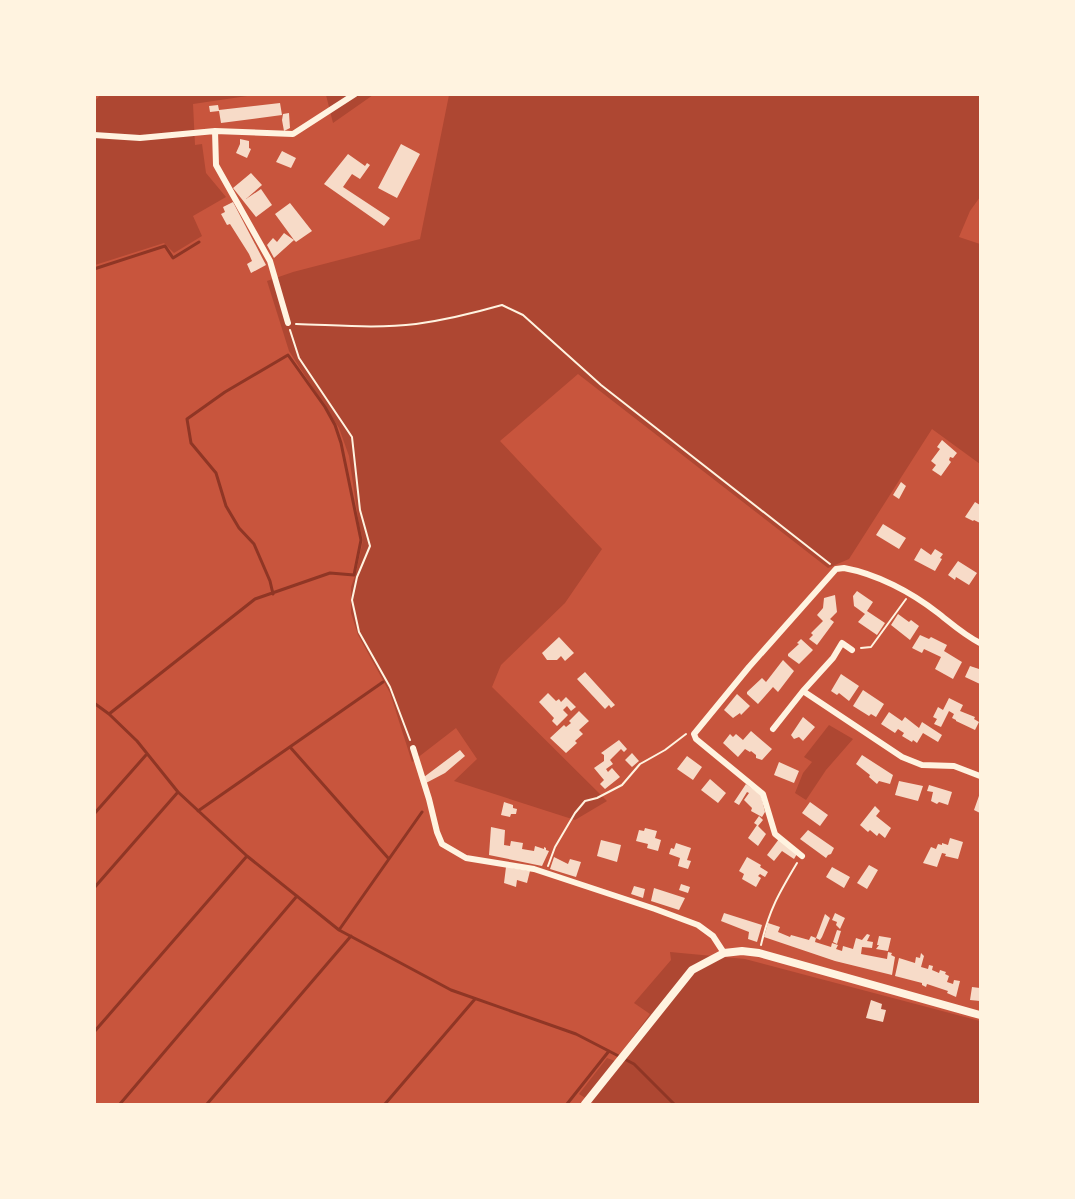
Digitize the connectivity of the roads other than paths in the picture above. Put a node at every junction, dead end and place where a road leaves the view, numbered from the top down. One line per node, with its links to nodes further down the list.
1 (355, 94): 2 (street)
2 (215, 130): 3 (street); 4 (street)
3 (94, 135)
4 (288, 323)
5 (981, 643): 11 (street)
6 (852, 650): 7 (street)
7 (803, 691): 8 (street); 10 (street)
8 (773, 729)
9 (413, 748): 12 (street)
10 (981, 776)
11 (802, 855)
12 (724, 953): 13 (main road); 14 (main road)
13 (981, 1015)
14 (585, 1104)

